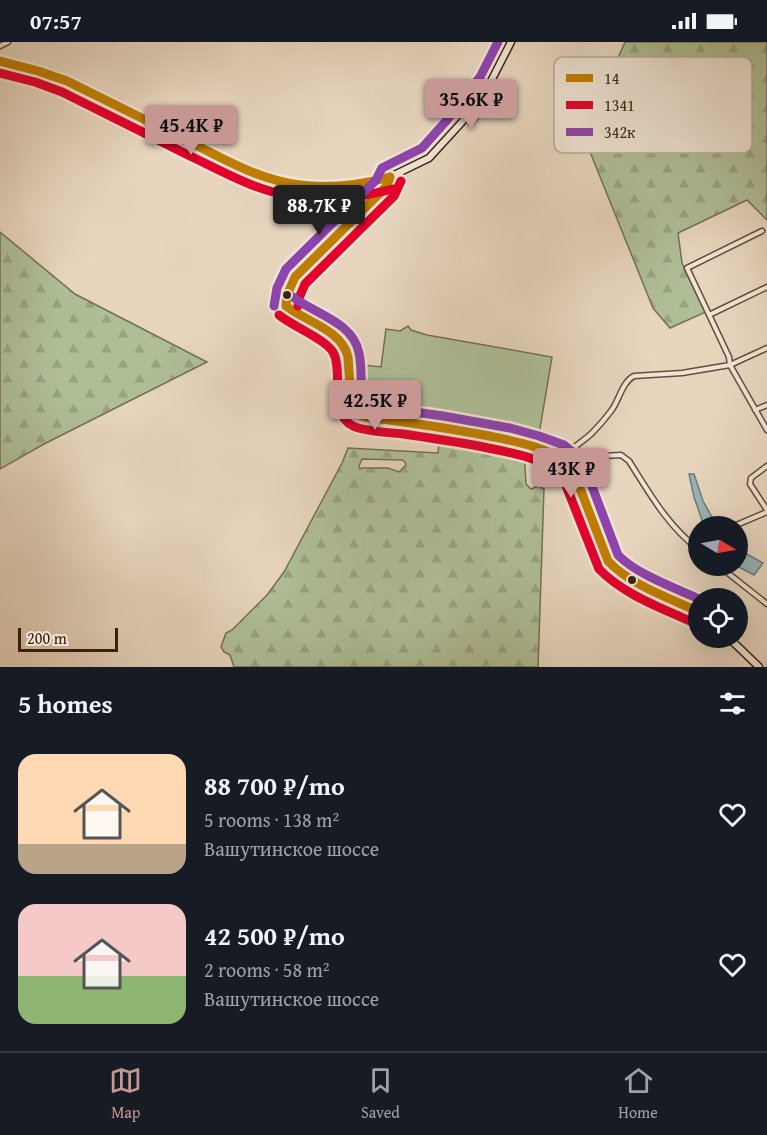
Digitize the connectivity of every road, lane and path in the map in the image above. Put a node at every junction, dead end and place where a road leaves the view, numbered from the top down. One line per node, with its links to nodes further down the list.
1 (8, 42): 3 (street)
2 (511, 42): 5 (street)
3 (0, 46)
4 (0, 61): 5 (street)
5 (390, 177): 14 (street)
6 (762, 231): 8 (street)
7 (767, 287): 8 (street)
8 (709, 315): 10 (street)
9 (767, 348): 10 (street)
10 (730, 365): 12 (street); 14 (street)
11 (767, 405): 12 (street)
12 (755, 410): 13 (street)
13 (767, 430)
14 (564, 458): 18 (street); 21 (street)
15 (767, 466): 16 (street)
16 (767, 511): 17 (street)
17 (748, 520)
18 (688, 540)
19 (732, 576): 20 (street)
20 (767, 604)
21 (688, 607)
22 (739, 648): 23 (street)
23 (759, 667)

